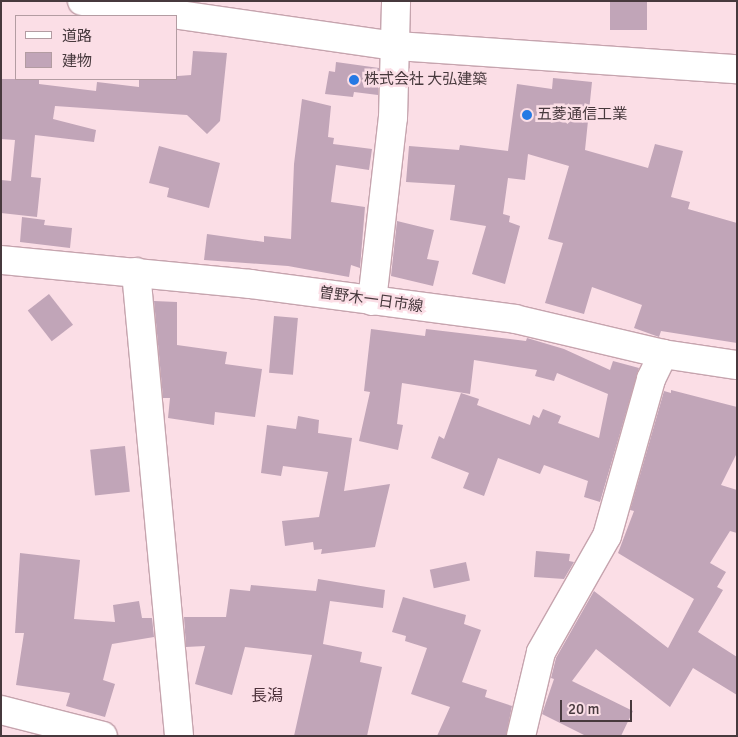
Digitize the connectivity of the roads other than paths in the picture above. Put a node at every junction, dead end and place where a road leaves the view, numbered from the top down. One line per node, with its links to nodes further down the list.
1 (82, 1): 3 (street)
2 (396, 1): 3 (street)
3 (396, 46): 4 (street); 7 (street)
4 (737, 70)
5 (1, 260): 6 (street, 曽野木一日市線)
6 (136, 272): 7 (street, 曽野木一日市線); 12 (street)
7 (372, 301): 8 (street, 曽野木一日市線)
8 (663, 354): 9 (street, 曽野木一日市線); 13 (street)
9 (737, 364)
10 (1, 710): 11 (street)
11 (103, 736)
12 (179, 736)
13 (521, 736)

